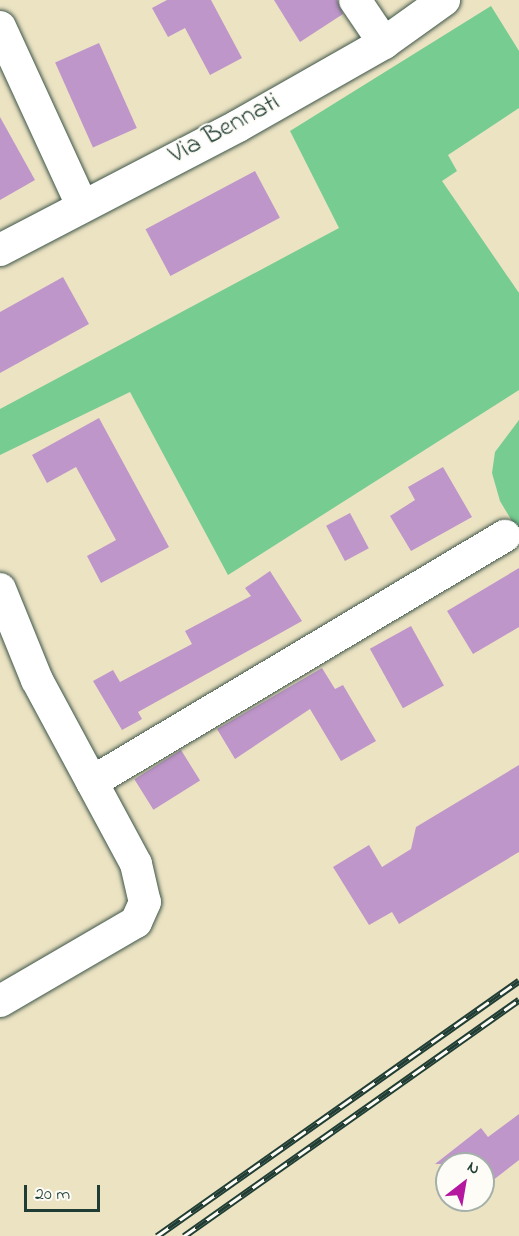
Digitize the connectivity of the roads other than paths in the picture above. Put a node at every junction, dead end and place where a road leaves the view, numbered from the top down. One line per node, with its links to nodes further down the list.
1 (355, 0): 4 (street)
2 (444, 0): 4 (street, Via Bennati)
3 (0, 27): 5 (street)
4 (384, 43): 5 (street, Via Bennati)
5 (82, 205): 6 (street, Via Bennati)
6 (0, 250)
7 (505, 536): 9 (street)
8 (0, 589): 9 (street)
9 (92, 782): 10 (street)
10 (0, 1001)

